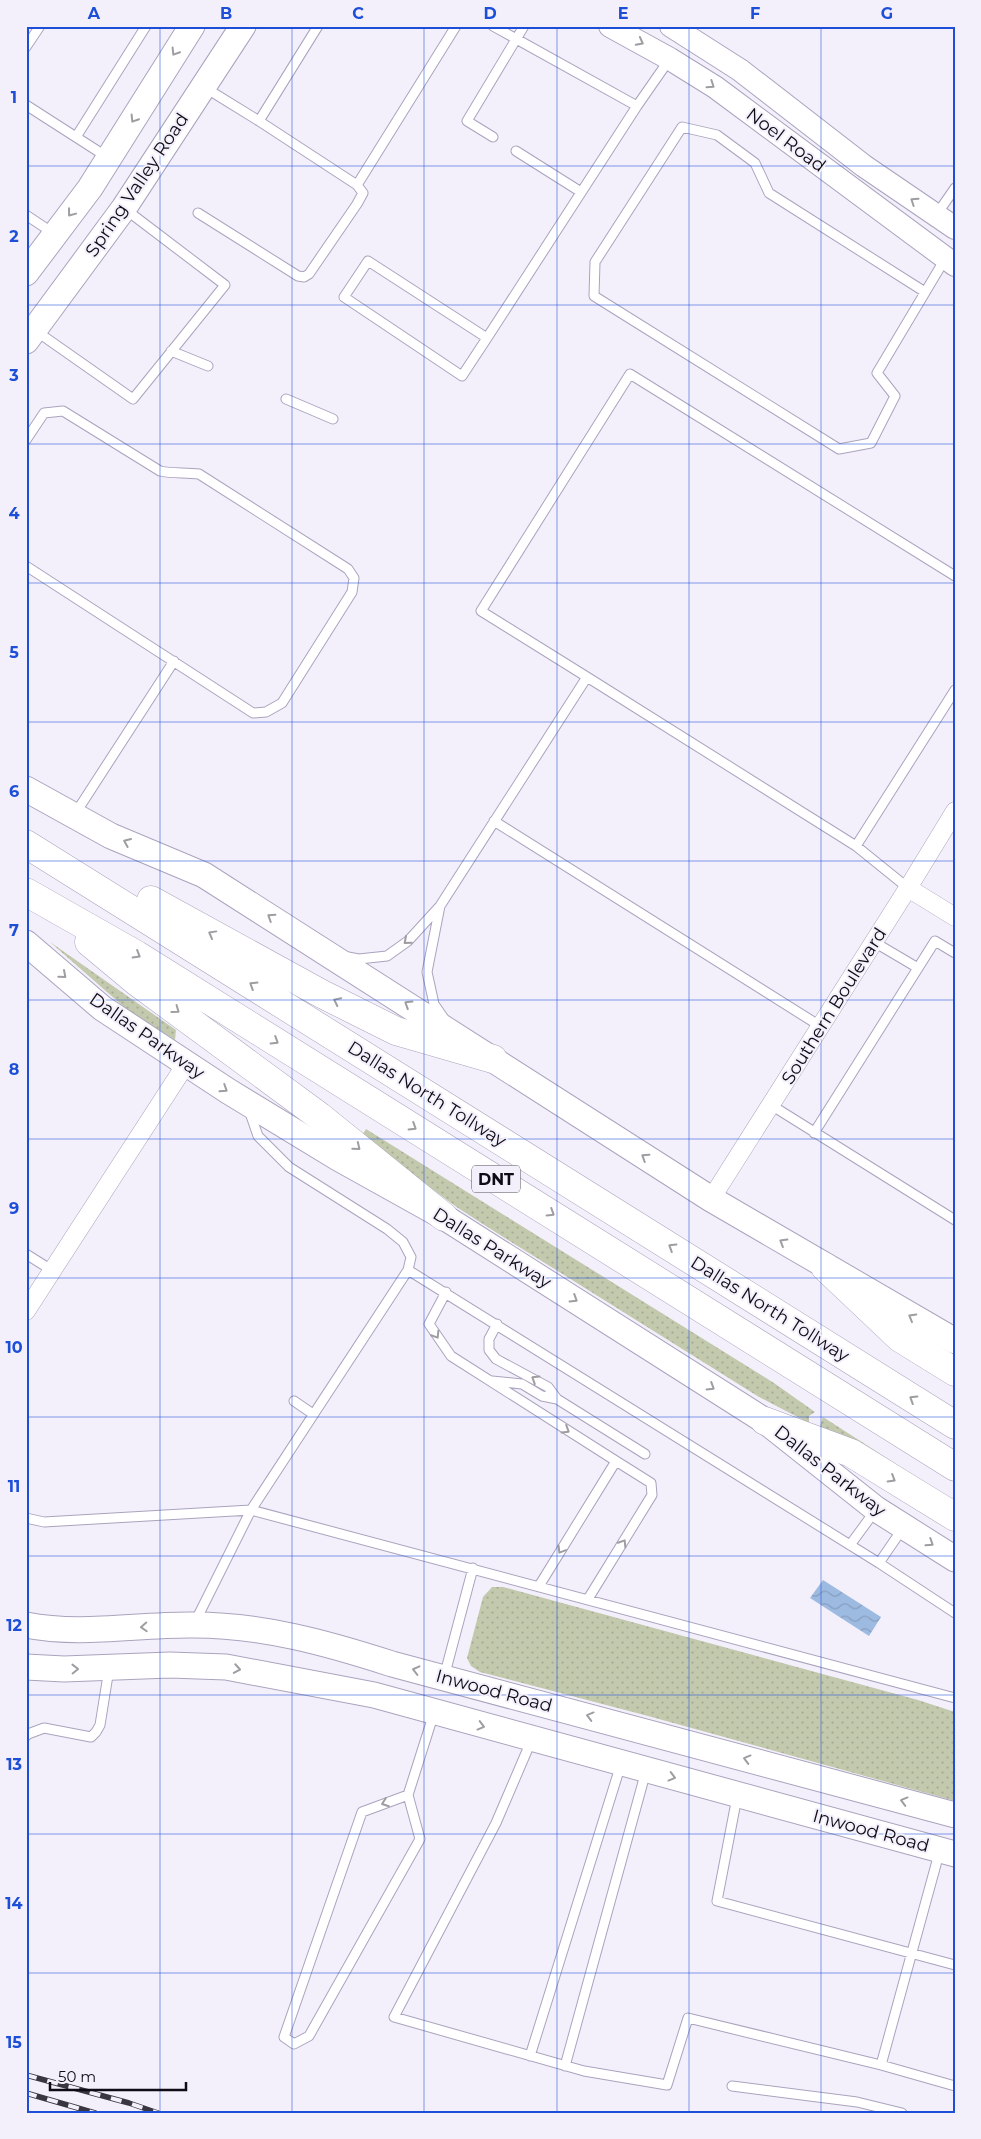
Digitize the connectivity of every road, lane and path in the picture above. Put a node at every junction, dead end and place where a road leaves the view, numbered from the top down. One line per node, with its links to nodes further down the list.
1 (40, 26): 12 (lane)
2 (146, 26): 18 (lane)
3 (192, 26): 21 (main road, Spring Valley Road, one-way to 21)
4 (243, 26): 14 (main road, Spring Valley Road)
5 (318, 26): 17 (lane)
6 (456, 26): 22 (lane)
7 (493, 26): 11 (lane)
8 (524, 26): 11 (lane)
9 (610, 26): 13 (street, Noel Road, one-way to 13)
10 (685, 28): 13 (street); 30 (street, Noel Road, one-way to 10)
11 (516, 39): 16 (lane); 19 (lane)
12 (26, 47)
13 (670, 59): 16 (lane); 30 (street, Noel Road, one-way to 30)
14 (204, 87): 17 (lane); 26 (main road, Spring Valley Road)
15 (26, 105): 18 (lane)
16 (636, 106): 25 (lane)
17 (259, 121): 22 (lane)
18 (76, 137): 21 (lane)
19 (493, 137)
20 (516, 151): 25 (lane)
21 (109, 158): 23 (main road, Spring Valley Road)
22 (356, 185): 27 (lane)
23 (90, 188): 26 (main road); 29 (main road, Spring Valley Road, one-way to 29)
24 (955, 188): 30 (lane)
25 (581, 192): 34 (lane)
26 (124, 208): 33 (main road, Spring Valley Road); 35 (lane)
27 (198, 213)
28 (26, 215): 29 (lane)
29 (56, 234): 31 (main road, Spring Valley Road)
30 (950, 237): 32 (lane)
31 (32, 261)
32 (926, 292): 32 (lane)
33 (30, 335): 35 (lane)
34 (487, 338): 34 (lane)
35 (171, 351): 36 (lane)
36 (208, 366)
37 (286, 399): 38 (lane)
38 (333, 419)
39 (26, 440): 42 (lane)
40 (26, 566): 42 (lane)
41 (955, 576): 43 (lane)
42 (174, 661): 47 (lane)
43 (587, 677): 48 (lane); 50 (lane)
44 (955, 690): 50 (lane)
45 (26, 789): 47 (main road)
46 (955, 811): 52 (street, Southern Boulevard)
47 (74, 816): 58 (main road, one-way to 47)
48 (494, 821): 54 (lane); 61 (lane)
49 (26, 844): 51 (highway, Dallas North Tollway / DNT)
50 (856, 846): 52 (lane)
51 (55, 860): 63 (highway, one-way to 51); 85 (highway, Dallas North Tollway / DNT, one-way to 51)
52 (908, 888): 55 (street); 56 (street, Southern Boulevard)
53 (30, 894): 69 (highway, one-way to 69); 88 (highway, Dallas North Tollway / DNT, one-way to 88)
54 (440, 906): 58 (lane, one-way to 58); 62 (lane)
55 (955, 917)
56 (874, 942): 60 (lane); 61 (street, Southern Boulevard)
57 (26, 943): 64 (main road, Dallas Parkway, one-way to 64)
58 (320, 949): 62 (main road, one-way to 58)
59 (955, 953): 60 (lane)
60 (918, 968): 67 (lane)
61 (820, 1026): 66 (street, Southern Boulevard)
62 (454, 1034): 63 (main road)
63 (493, 1059): 68 (main road, one-way to 63)
64 (186, 1064): 65 (main road, Dallas Parkway, one-way to 65); 74 (street)
65 (246, 1102): 69 (main road, Dallas Parkway); 73 (lane)
66 (771, 1105): 67 (lane); 68 (street, Southern Boulevard)
67 (814, 1133): 70 (lane)
68 (711, 1199): 72 (main road, one-way to 68)
69 (444, 1217): 84 (main road, Dallas Parkway, one-way to 84)
70 (955, 1220)
71 (26, 1254): 74 (lane)
72 (825, 1267): 78 (main road, one-way to 72); 79 (highway)
73 (408, 1270): 75 (lane); 83 (lane)
74 (52, 1271): 76 (street)
75 (446, 1292): 77 (lane); 80 (lane, one-way to 80)
76 (26, 1311)
77 (497, 1324): 81 (lane, one-way to 77); 94 (lane)
78 (955, 1342)
79 (955, 1372)
80 (489, 1381): 81 (lane); 87 (lane, one-way to 87)
81 (557, 1399): 86 (lane)
82 (294, 1402): 83 (lane)
83 (313, 1414): 90 (lane)
84 (765, 1421): 89 (main road, Dallas Parkway); 92 (highway, one-way to 92)
85 (955, 1425)
86 (645, 1454)
87 (616, 1461): 98 (lane, one-way to 98); 99 (lane, one-way to 87)
88 (955, 1466)
89 (876, 1509): 93 (main road, Dallas Parkway); 94 (lane)
90 (251, 1510): 91 (lane); 97 (lane); 102 (lane)
91 (26, 1518)
92 (955, 1518)
93 (904, 1526): 95 (main road, Dallas Parkway, one-way to 95); 96 (lane)
94 (850, 1545): 96 (lane)
95 (955, 1559)
96 (879, 1563): 100 (lane)
97 (473, 1568): 98 (lane); 105 (lane)
98 (539, 1586): 99 (lane)
99 (588, 1599): 106 (lane)
100 (955, 1613)
101 (26, 1625): 102 (main road, Inwood Road, one-way to 101)
102 (193, 1625): 105 (main road, Inwood Road, one-way to 102)
103 (26, 1666): 104 (main road, Inwood Road, one-way to 104)
104 (110, 1668): 107 (main road, Inwood Road, one-way to 107); 108 (lane)
105 (444, 1677): 107 (main road); 114 (main road, Inwood Road, one-way to 105)
106 (955, 1698)
107 (434, 1713): 109 (main road, Inwood Road, one-way to 109); 112 (lane)
108 (26, 1736)
109 (532, 1739): 110 (main road, Inwood Road); 118 (lane)
110 (621, 1763): 111 (main road, Inwood Road); 118 (lane)
111 (647, 1770): 113 (main road, Inwood Road, one-way to 113); 120 (lane)
112 (408, 1795): 112 (lane, one-way to 112)
113 (737, 1795): 115 (main road, Inwood Road); 116 (lane)
114 (953, 1814): 115 (main road)
115 (948, 1852): 116 (lane)
116 (911, 1954): 117 (lane); 119 (lane)
117 (955, 1965)
118 (530, 2056): 120 (lane)
119 (880, 2065): 120 (lane); 122 (lane)
120 (565, 2066)
121 (732, 2086): 123 (lane)
122 (955, 2086)
123 (902, 2113)

